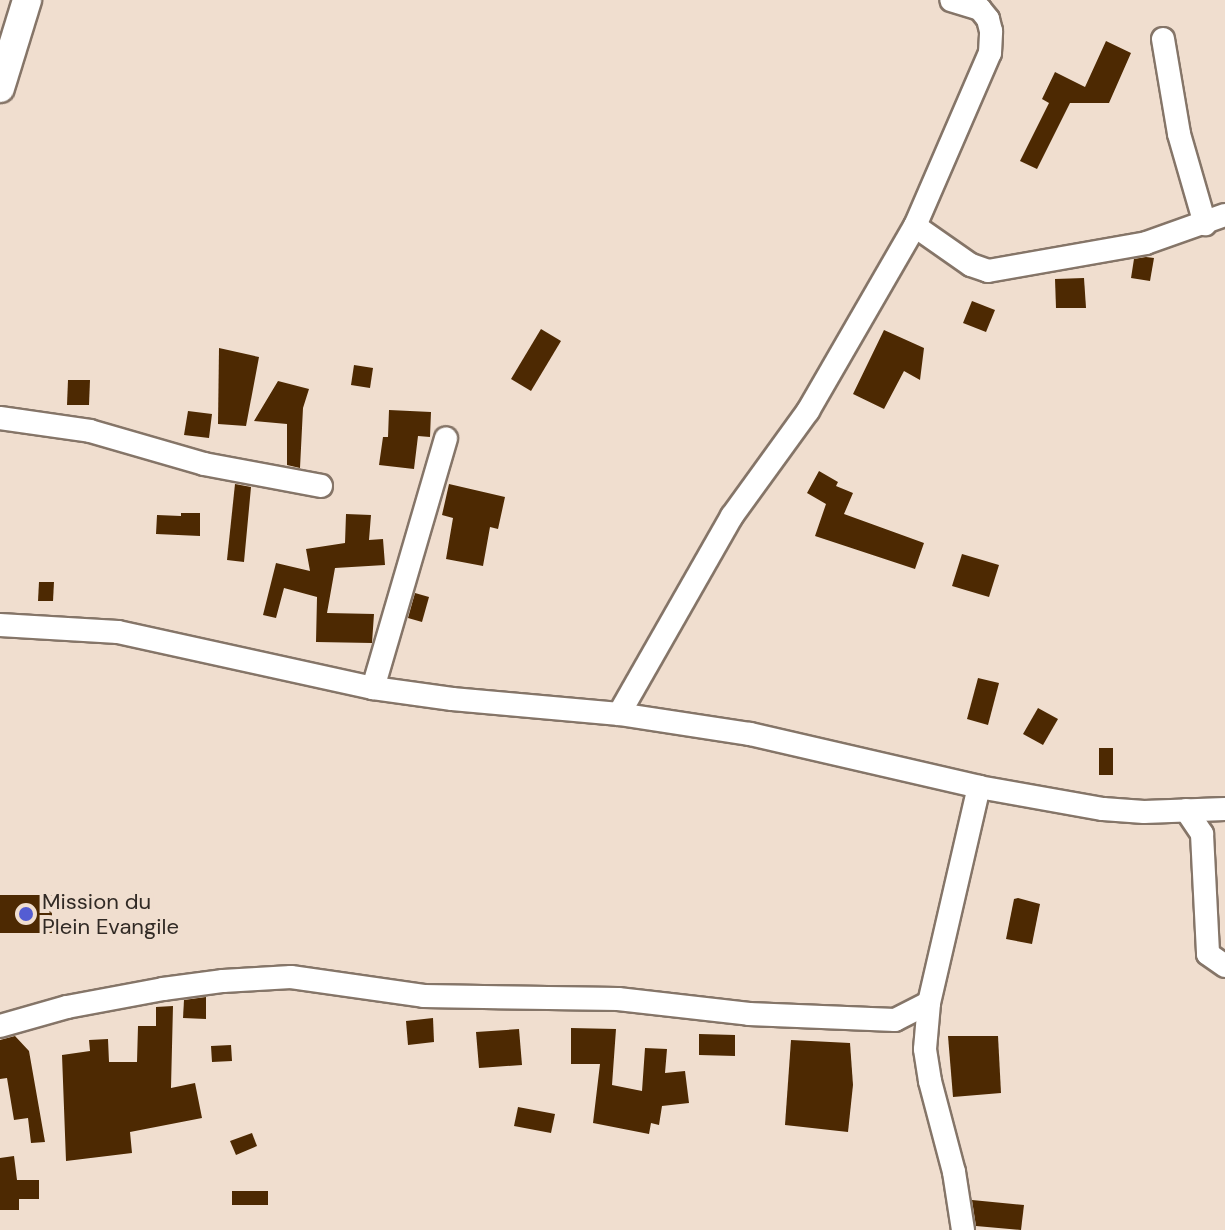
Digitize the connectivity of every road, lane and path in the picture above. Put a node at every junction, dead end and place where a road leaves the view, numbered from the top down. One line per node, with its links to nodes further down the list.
1 (27, 0): 4 (main road)
2 (951, 0): 6 (street)
3 (1163, 39): 5 (street)
4 (0, 88)
5 (1215, 219): 6 (street)
6 (915, 226): 12 (street)
7 (0, 418): 9 (street)
8 (446, 438): 11 (street)
9 (321, 486)
10 (0, 625): 11 (street)
11 (373, 688): 12 (street)
12 (619, 714): 13 (street)
13 (979, 787): 15 (street); 17 (street)
14 (1225, 809): 15 (street)
15 (1186, 810): 16 (street)
16 (1225, 966)
17 (929, 1003): 18 (street); 19 (street)
18 (0, 1026)
19 (963, 1230)

